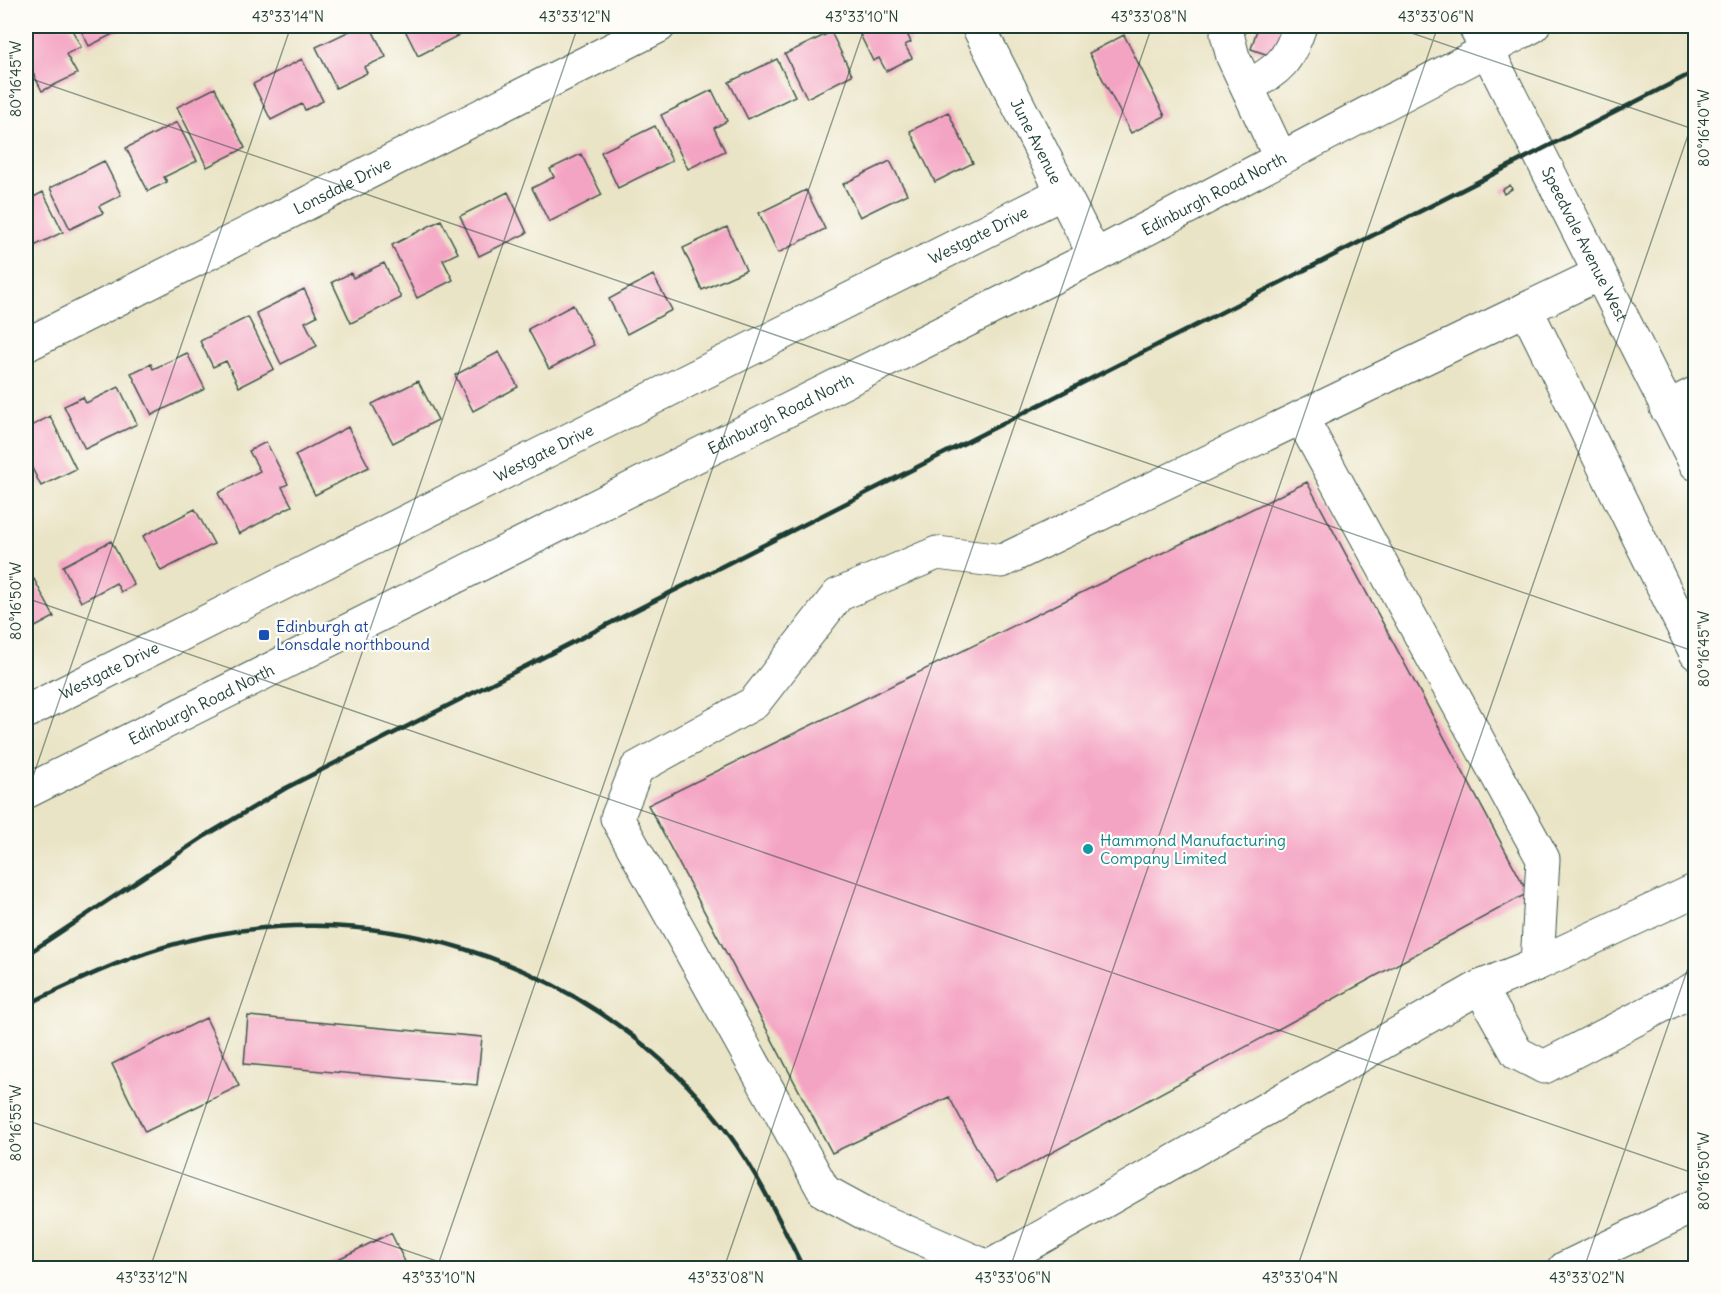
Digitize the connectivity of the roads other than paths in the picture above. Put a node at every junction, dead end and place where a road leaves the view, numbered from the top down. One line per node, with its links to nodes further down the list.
1 (659, 26): 13 (street, Lonsdale Drive)
2 (978, 26): 9 (street, June Avenue)
3 (1229, 26): 7 (street)
4 (1300, 26): 7 (street)
5 (1533, 26): 6 (street, Edinburgh Road North)
6 (1480, 37): 8 (street, Edinburgh Road North); 11 (street, Speedvale Avenue West)
7 (1248, 87): 8 (street)
8 (1280, 157): 10 (street, Edinburgh Road North)
9 (1062, 192): 10 (street, June Avenue); 19 (street, Westgate Drive)
10 (1095, 256): 20 (street, Edinburgh Road North)
11 (1599, 274): 12 (street); 15 (street, Speedvale Avenue West)
12 (1526, 309): 16 (street); 18 (street)
13 (26, 345)
14 (1695, 393): 15 (street)
15 (1666, 408): 17 (street, Speedvale Avenue West)
16 (1301, 417): 22 (street); 26 (street)
17 (1695, 464)
18 (1695, 653)
19 (26, 712)
20 (26, 792)
21 (1695, 890): 22 (street)
22 (1537, 964): 23 (street)
23 (1480, 987): 24 (street); 26 (street)
24 (1695, 988)
25 (1695, 1205): 27 (street)
26 (989, 1268)
27 (1565, 1269)

